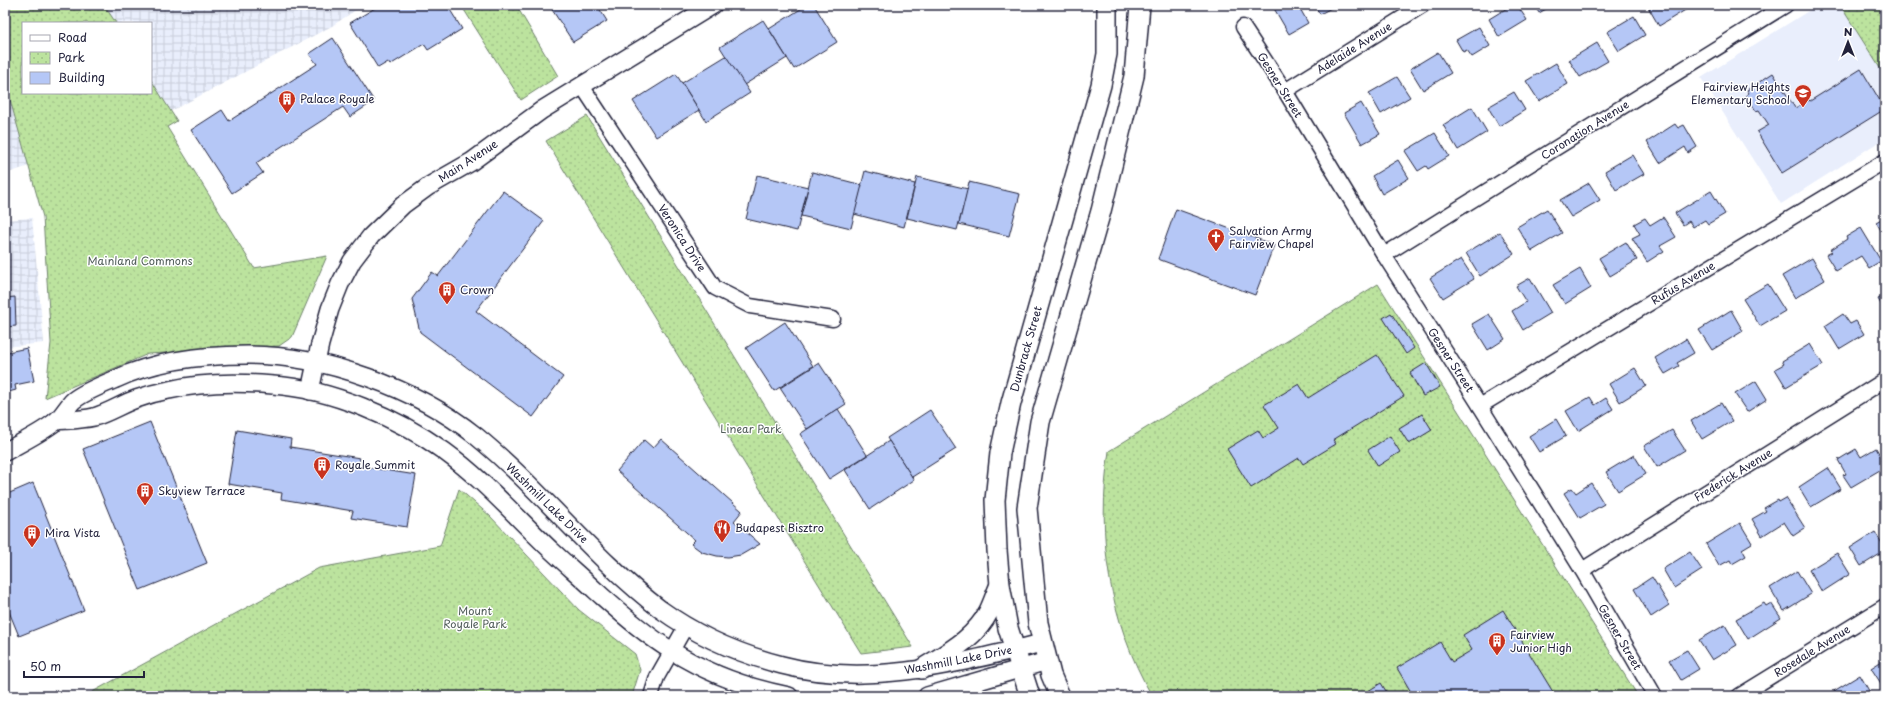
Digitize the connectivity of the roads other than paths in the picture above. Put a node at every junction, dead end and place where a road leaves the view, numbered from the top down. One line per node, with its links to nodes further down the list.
1 (713, 5): 7 (street, Main Avenue)
2 (1108, 5): 19 (main road, Dunbrack Street)
3 (1140, 5): 22 (main road)
4 (1423, 5): 8 (street, Adelaide Avenue)
5 (1786, 5): 10 (street, Coronation Avenue)
6 (1243, 27): 8 (street, Gesner Street)
7 (582, 86): 11 (street, Veronica Drive); 12 (street, Main Avenue)
8 (1284, 91): 10 (street, Gesner Street)
9 (1885, 161): 15 (street, Rufus Avenue)
10 (1384, 255): 15 (street, Gesner Street)
11 (833, 319)
12 (316, 361): 14 (street, Main Avenue); 16 (street, Washmill Lake Drive); 21 (street, Washmill Lake Drive)
13 (1885, 380): 18 (street, Frederick Avenue)
14 (310, 391): 16 (street, Washmill Lake Drive); 24 (street, Washmill Lake Drive)
15 (1480, 406): 18 (street, Gesner Street)
16 (56, 421): 17 (street, Washmill Lake Drive)
17 (5, 452)
18 (1582, 570): 33 (street, Gesner Street)
19 (1000, 585): 23 (main road, Dunbrack Street); 26 (main road)
20 (1885, 606): 34 (street, Rosedale Avenue)
21 (686, 626): 24 (street); 26 (street, Washmill Lake Drive)
22 (1042, 643): 23 (street, Washmill Lake Drive); 25 (main road)
23 (1014, 650): 26 (street, Washmill Lake Drive); 27 (main road, Dunbrack Street)
24 (671, 651): 28 (street); 29 (street, Washmill Lake Drive)
25 (1047, 661): 27 (street, Washmill Lake Drive); 32 (main road)
26 (922, 669)
27 (1020, 669): 30 (street, Washmill Lake Drive); 31 (main road, Dunbrack Street)
28 (651, 696)
29 (789, 696)
30 (927, 696)
31 (1030, 696)
32 (1060, 696)
33 (1655, 696)
34 (1739, 696)

